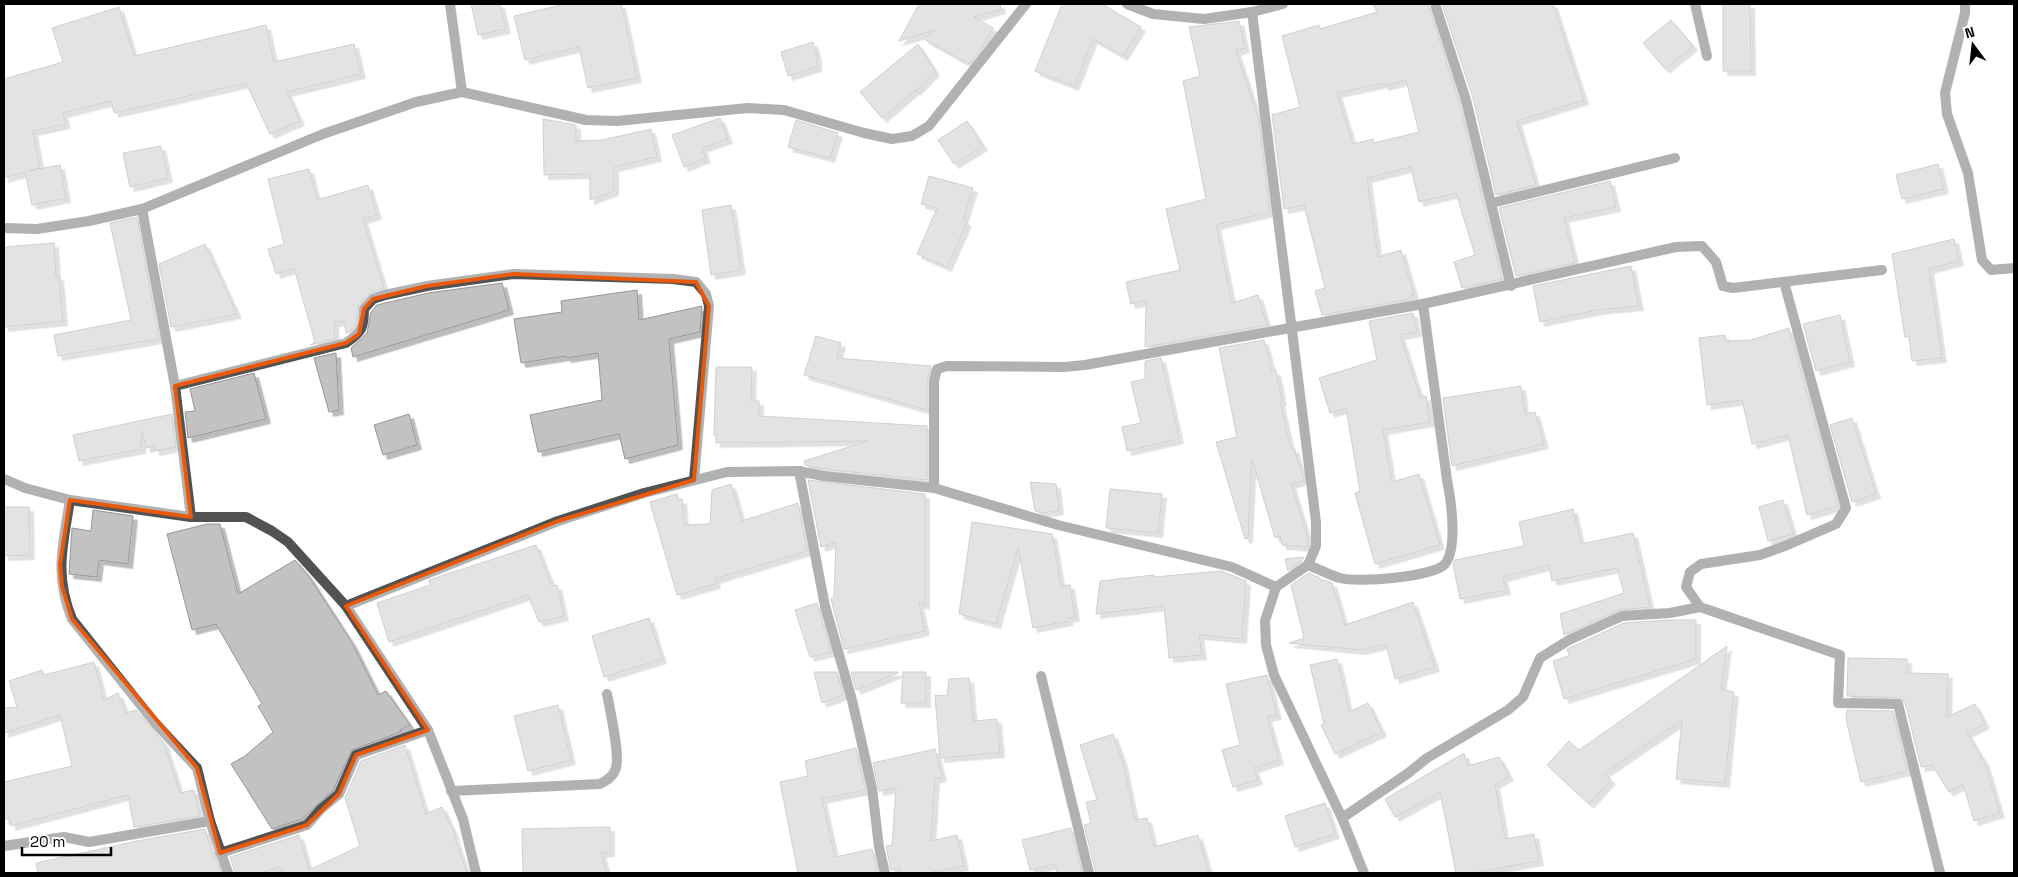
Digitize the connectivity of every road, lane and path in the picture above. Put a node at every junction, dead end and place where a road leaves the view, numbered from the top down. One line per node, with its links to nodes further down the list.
1 (450, 4): 10 (street)
2 (1026, 4): 10 (street)
3 (1127, 4): 8 (street)
4 (1283, 4): 8 (street)
5 (1435, 4): 12 (street)
6 (1695, 4): 9 (street)
7 (1965, 4): 15 (street)
8 (1252, 12): 20 (street)
9 (1707, 56)
10 (462, 92): 13 (street)
11 (1676, 158): 12 (street)
12 (1492, 203): 18 (street)
13 (142, 209): 14 (street); 21 (street)
14 (4, 228)
15 (2014, 268)
16 (1882, 270): 17 (street)
17 (1784, 282): 18 (street); 31 (street)
18 (1511, 286): 19 (street)
19 (1423, 304): 20 (street); 28 (street)
20 (1292, 327): 25 (street); 28 (street)
21 (176, 386): 24 (street); 27 (street)
22 (799, 471): 24 (street); 25 (street); 42 (street)
23 (4, 479): 26 (street)
24 (694, 480): 30 (street)
25 (934, 488): 29 (street)
26 (70, 500): 27 (street); 37 (street)
27 (191, 517): 30 (street)
28 (1308, 565): 29 (street)
29 (1276, 587): 36 (street)
30 (346, 606): 34 (street)
31 (1700, 608): 36 (street); 45 (street)
32 (1041, 676): 43 (street)
33 (607, 694): 35 (street)
34 (428, 730): 35 (street); 39 (street)
35 (451, 791): 41 (street)
36 (1342, 818): 44 (street)
37 (210, 821): 38 (street); 39 (street)
38 (4, 846)
39 (220, 853): 40 (street)
40 (228, 873)
41 (476, 873)
42 (885, 873)
43 (1089, 873)
44 (1364, 873)
45 (1940, 873)

